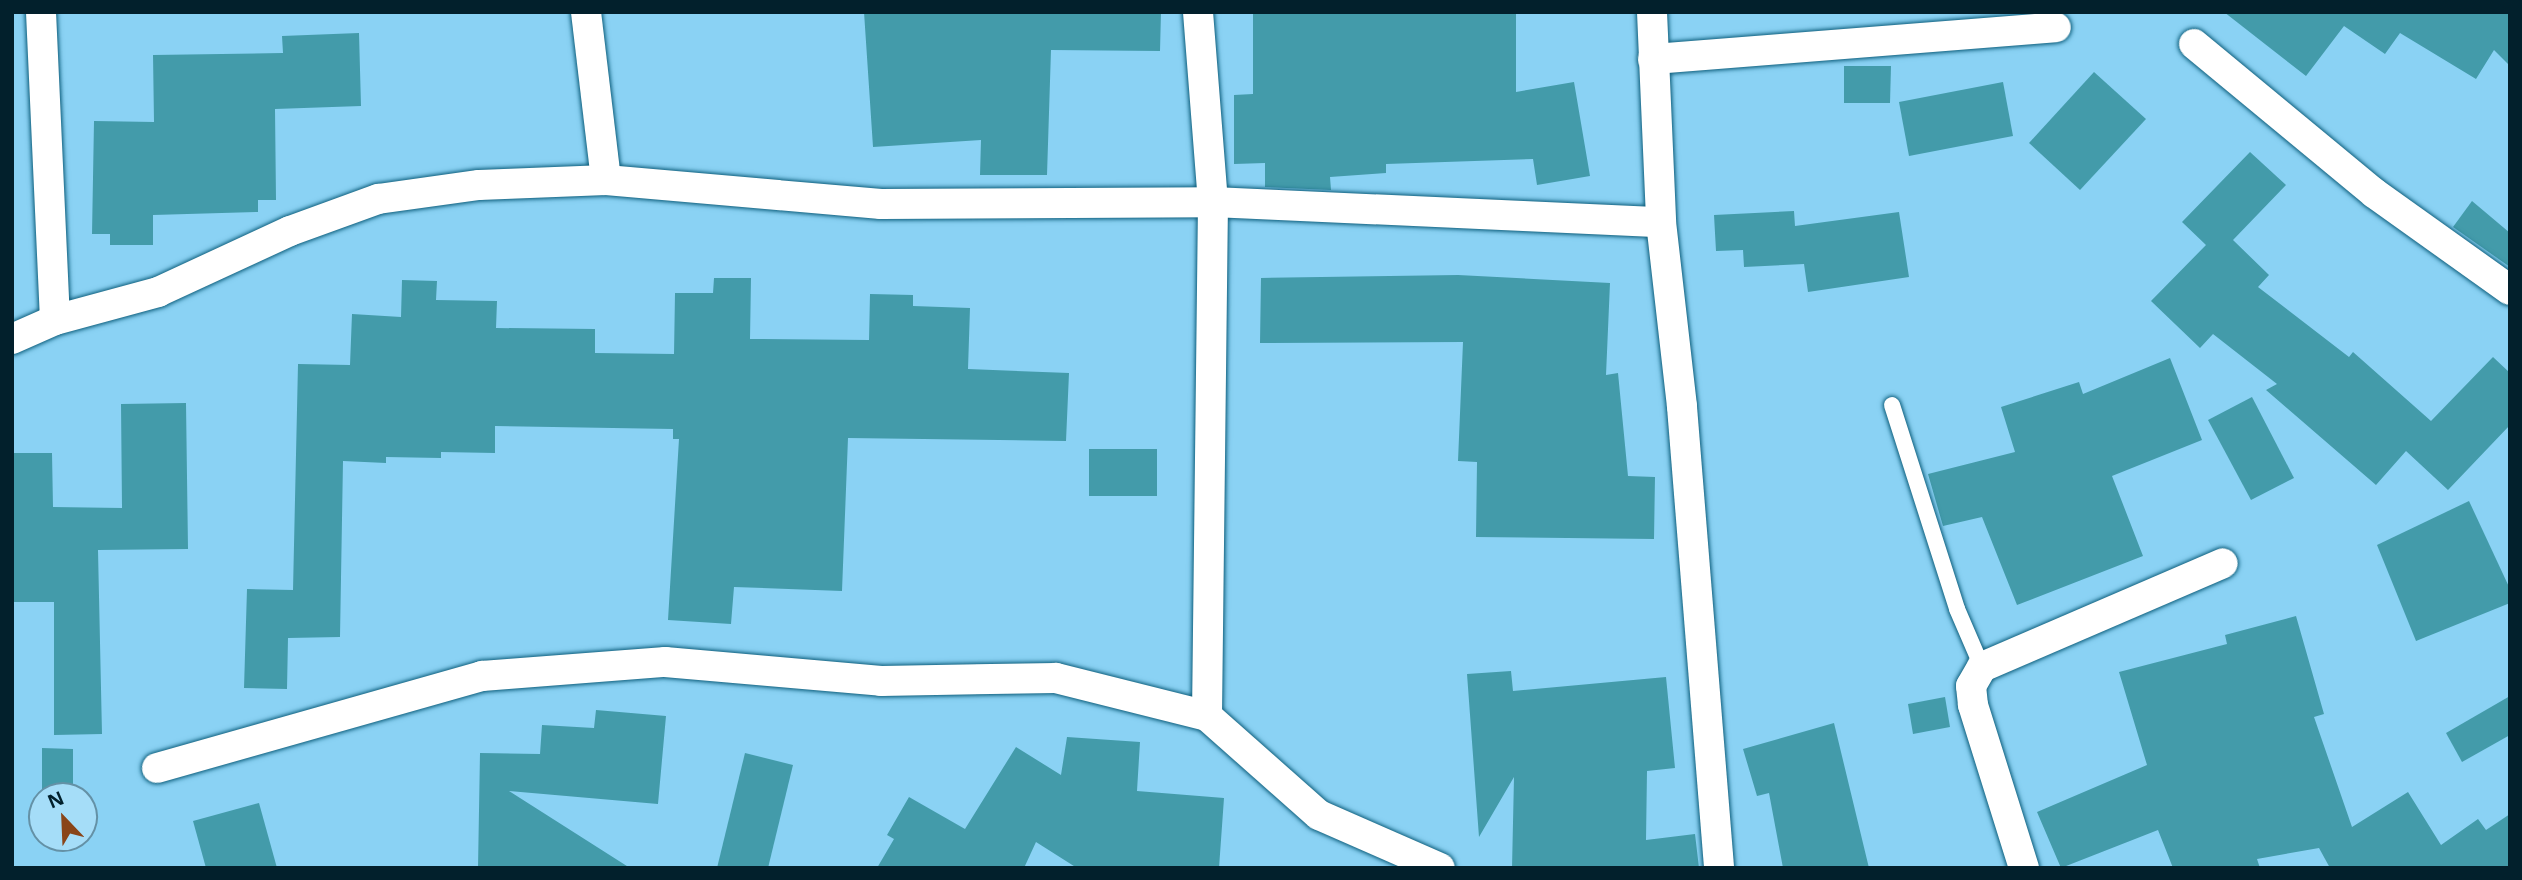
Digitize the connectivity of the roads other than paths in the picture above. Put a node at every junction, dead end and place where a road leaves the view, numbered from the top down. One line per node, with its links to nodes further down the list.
1 (41, 12): 12 (street)
2 (586, 12): 8 (street)
3 (1198, 12): 9 (street)
4 (1652, 12): 7 (street)
5 (2056, 27): 7 (street)
6 (2194, 44): 11 (street)
7 (1653, 59): 10 (street)
8 (606, 180): 9 (street); 12 (street)
9 (1213, 201): 10 (street); 17 (street)
10 (1661, 222): 20 (street)
11 (2510, 290)
12 (55, 320): 13 (street)
13 (12, 339)
14 (1892, 405): 16 (lane)
15 (2223, 563): 16 (street)
16 (1982, 667): 21 (street)
17 (1207, 716): 18 (street); 19 (street)
18 (157, 768)
19 (1440, 868)
20 (1719, 868)
21 (2024, 868)

